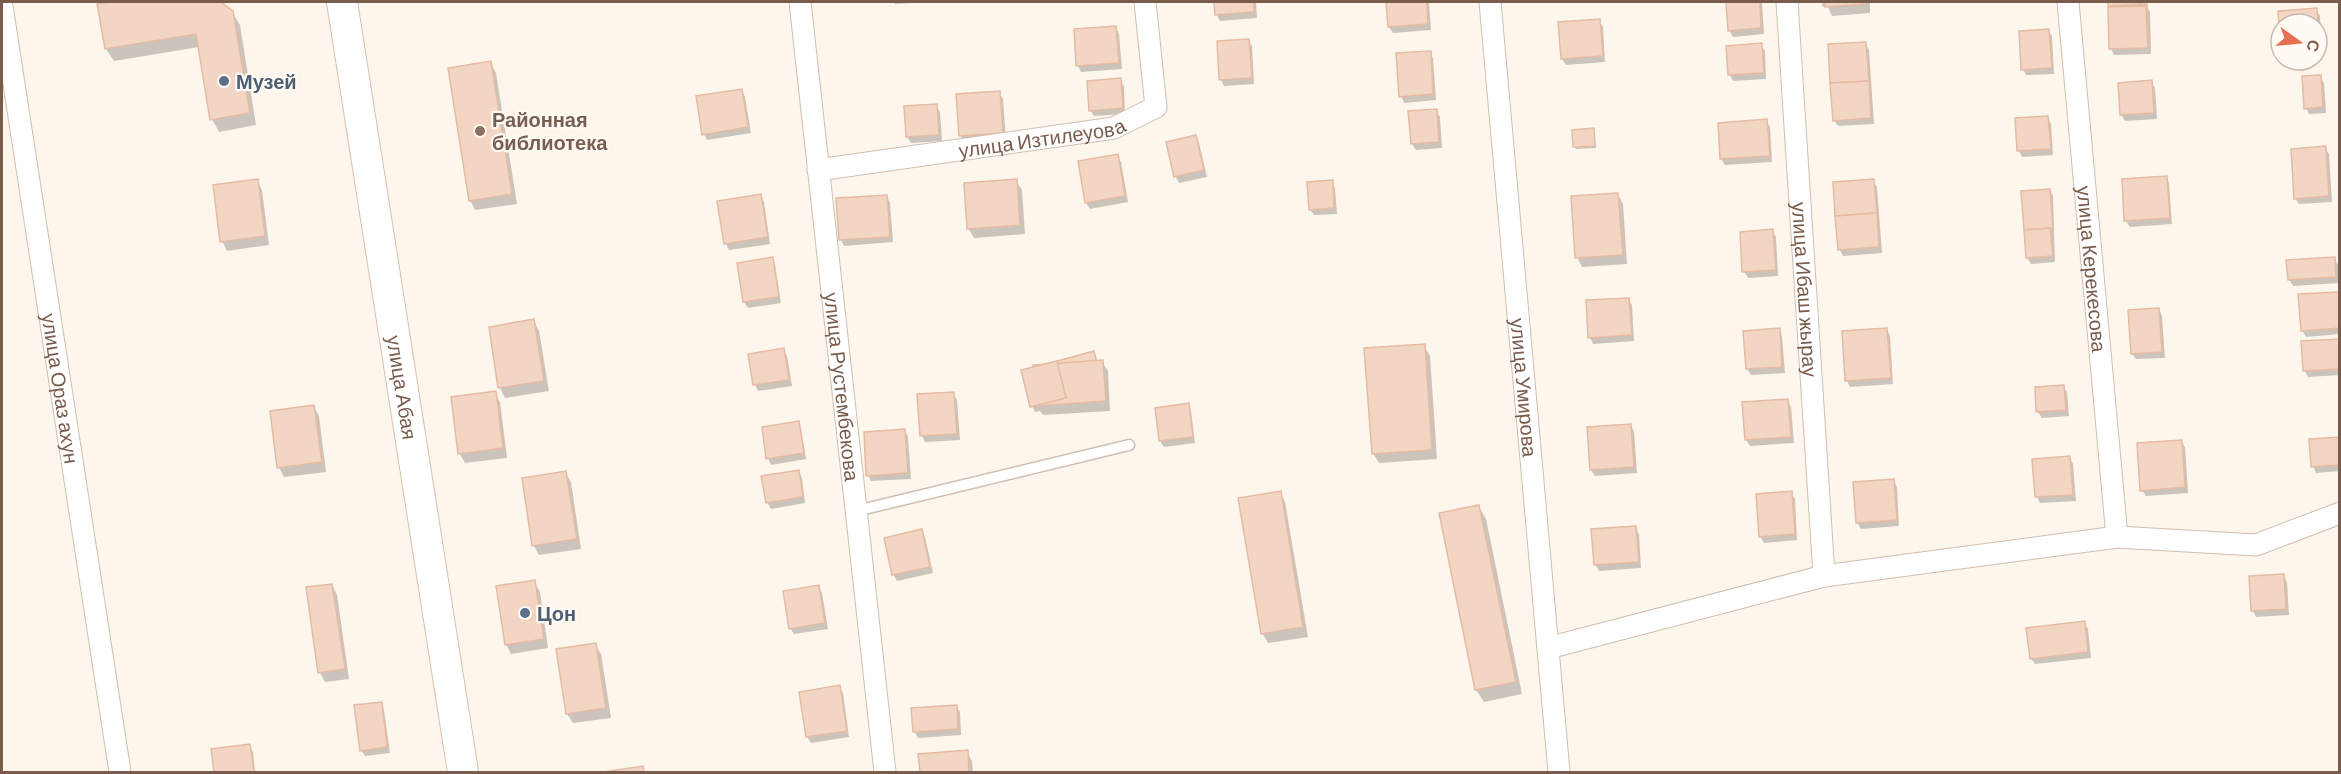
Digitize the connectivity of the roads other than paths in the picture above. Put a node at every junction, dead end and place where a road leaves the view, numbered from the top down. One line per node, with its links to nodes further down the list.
1 (342, 2): 16 (street, улица Абая)
2 (800, 2): 8 (street, улица Рустембекова)
3 (1145, 2): 8 (street, улица Изтилеуова)
4 (1490, 2): 14 (street, улица Умирова)
5 (1787, 2): 13 (street, улица Ибаш жырау)
6 (2068, 2): 12 (street, улица Керекесова)
7 (2, 6): 15 (street, улица Ораз ахун)
8 (818, 170): 10 (street, улица Рустембекова)
9 (1129, 445): 10 (lane)
10 (856, 511): 17 (street, улица Рустембекова)
11 (2340, 513): 12 (street)
12 (2117, 537): 13 (street)
13 (1824, 576): 14 (street)
14 (1548, 648): 18 (street, улица Умирова)
15 (120, 772)
16 (463, 772)
17 (885, 772)
18 (1559, 772)

